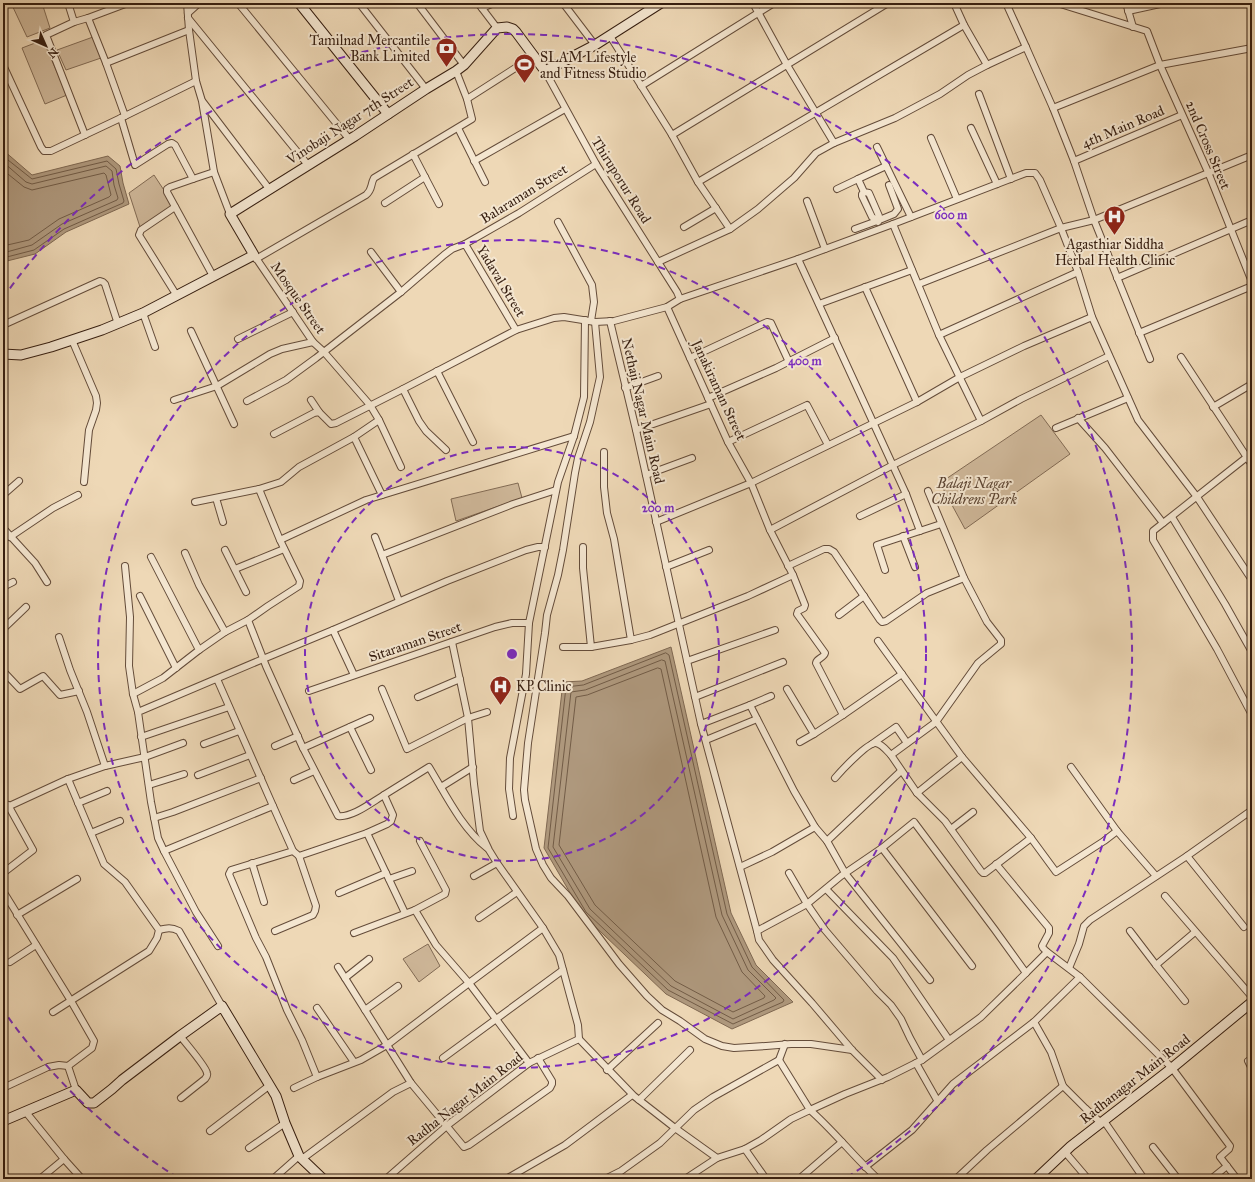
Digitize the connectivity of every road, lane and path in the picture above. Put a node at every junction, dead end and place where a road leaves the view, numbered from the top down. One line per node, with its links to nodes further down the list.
1 (68, 3): 25 (street)
2 (128, 3): 24 (street)
3 (187, 3): 23 (street)
4 (199, 3): 23 (street)
5 (238, 3): 59 (street)
6 (299, 3): 51 (street)
7 (358, 3): 44 (street)
8 (417, 3): 40 (street)
9 (494, 3): 20 (street)
10 (563, 3): 31 (street)
11 (661, 3): 30 (street)
12 (753, 3): 22 (street)
13 (774, 3): 22 (street)
14 (888, 3): 36 (street)
15 (954, 3): 26 (street)
16 (1006, 3): 32 (street)
17 (1057, 3): 28 (street)
18 (1126, 3): 21 (street)
19 (1160, 4): 21 (street)
20 (480, 6): 27 (street)
21 (1128, 12): 28 (street)
22 (758, 13): 36 (street); 43 (street)
23 (188, 16): 29 (street); 67 (street)
24 (88, 18): 25 (street); 35 (street)
25 (74, 22): 56 (street)
26 (964, 25): 38 (street); 50 (street)
27 (497, 28): 34 (street); 40 (street, Vinobaji Nagar 7th Street)
28 (1133, 28): 39 (street, 2nd Cross Street)
29 (189, 30): 35 (street); 42 (street)
30 (610, 36): 31 (street); 43 (street)
31 (595, 45): 41 (street)
32 (1026, 47): 38 (street); 48 (street)
33 (1252, 48): 39 (street)
34 (534, 56): 41 (street); 46 (street)
35 (106, 63): 53 (street)
36 (787, 64): 50 (street); 57 (street)
37 (3, 65): 56 (street)
38 (988, 65): 60 (street)
39 (1160, 66): 48 (street); 52 (street, 2nd Cross Street)
40 (460, 68): 44 (street, Vinobaji Nagar 7th Street); 46 (street)
41 (545, 71): 49 (street, Thiruporur Road)
42 (196, 81): 47 (street); 53 (street)
43 (641, 86): 57 (street)
44 (426, 89): 51 (street, Vinobaji Nagar 7th Street)
45 (979, 94): 74 (street)
46 (467, 99): 54 (street)
47 (202, 101): 69 (street); 80 (street)
48 (1053, 108): 65 (street)
49 (565, 109): 64 (street); 66 (street, Thiruporur Road)
50 (816, 112): 60 (street); 76 (street)
51 (388, 114): 59 (street, Vinobaji Nagar 7th Street)
52 (1182, 115): 65 (street, 4th Main Road); 70 (street, 2nd Cross Street)
53 (123, 117): 56 (street); 72 (street)
54 (458, 128): 62 (street); 64 (street)
55 (970, 128): 77 (street)
56 (85, 135)
57 (672, 136): 76 (street)
58 (931, 138): 81 (street)
59 (350, 140): 67 (street, Vinobaji Nagar 7th Street)
60 (834, 143): 96 (street)
61 (877, 148): 68 (street)
62 (413, 154): 71 (street); 103 (street)
63 (1252, 155): 70 (street)
64 (474, 161): 75 (street)
65 (1074, 161): 90 (street)
66 (596, 164): 100 (street, Balaraman Street); 105 (street, Thiruporur Road)
67 (308, 166): 80 (street, Vinobaji Nagar 7th Street)
68 (886, 166): 73 (street); 88 (street)
69 (214, 172): 72 (street); 87 (street)
70 (1208, 172): 90 (street); 99 (street, 2nd Cross Street)
71 (425, 177): 83 (street); 84 (street)
72 (193, 179): 85 (street)
73 (858, 179): 79 (street); 89 (street)
74 (1011, 179): 77 (street); 95 (street)
75 (485, 182)
76 (698, 182): 86 (street)
77 (997, 184): 81 (street)
78 (889, 185): 89 (street)
79 (837, 189)
80 (270, 190): 87 (street, Vinobaji Nagar 7th Street)
81 (957, 200): 88 (street)
82 (807, 201): 101 (street)
83 (385, 203)
84 (439, 204)
85 (175, 207): 108 (street); 115 (street)
86 (716, 208): 94 (street); 96 (street)
87 (230, 214): 103 (street)
88 (912, 217): 93 (street)
89 (877, 220): 97 (street); 98 (street)
90 (1094, 220): 95 (street); 109 (street)
91 (1252, 220): 99 (street)
92 (558, 222): 122 (street)
93 (893, 224): 98 (street); 106 (street)
94 (684, 227)
95 (1061, 228): 107 (street); 111 (street)
96 (730, 229): 105 (street)
97 (855, 229)
98 (881, 229): 101 (street)
99 (1230, 229): 109 (street); 110 (street, 2nd Cross Street)
100 (465, 244): 114 (street, Yadaval Street); 126 (street, Yadaval Street)
101 (825, 249): 104 (street)
102 (371, 252): 114 (street)
103 (255, 257): 108 (street); 119 (street, Mosque Street)
104 (798, 259): 116 (street); 117 (street)
105 (658, 262): 116 (street, Thiruporur Road)
106 (912, 270): 111 (street); 113 (street)
107 (1078, 272): 121 (street); 129 (street)
108 (213, 276): 115 (street)
109 (1117, 278): 128 (street)
110 (1252, 282)
111 (919, 284): 129 (street)
112 (1252, 286): 128 (street)
113 (865, 287): 117 (street); 154 (street)
114 (401, 292): 135 (street, Yadaval Street)
115 (177, 296): 120 (street)
116 (680, 299): 118 (street)
117 (819, 304): 130 (street)
118 (667, 307): 123 (street); 138 (street, Janakiraman Street)
119 (293, 312): 131 (street); 133 (street, Mosque Street)
120 (143, 313): 124 (street); 134 (street)
121 (1092, 317): 137 (street); 144 (street)
122 (590, 321): 123 (street); 126 (street); 166 (street); 392 (street)
123 (610, 321): 147 (street, Nethaji Nagar Main Road)
124 (118, 324): 125 (street); 132 (street)
125 (3, 325)
126 (516, 330): 142 (street)
127 (191, 332): 146 (street)
128 (1139, 333): 140 (street)
129 (940, 335): 144 (street)
130 (834, 338): 141 (street); 161 (street)
131 (238, 339)
132 (72, 340): 136 (street); 180 (street)
133 (313, 342): 135 (street, Mosque Street); 146 (street)
134 (155, 347)
135 (324, 352): 153 (street, Yadaval Street); 155 (street, Mosque Street)
136 (3, 354)
137 (1109, 356): 149 (street); 160 (street)
138 (690, 358): 141 (street); 152 (street, Janakiraman Street)
139 (1180, 358): 156 (street)
140 (1150, 359)
141 (789, 362): 152 (street)
142 (437, 371): 148 (street); 168 (street)
143 (658, 376): 147 (street)
144 (960, 377): 154 (street); 160 (street)
145 (1252, 384): 156 (street)
146 (217, 386): 150 (street); 162 (street)
147 (626, 388): 164 (street, Nethaji Nagar Main Road)
148 (403, 389): 155 (street); 171 (street)
149 (1128, 398): 158 (street); 189 (street)
150 (174, 400)
151 (311, 400): 157 (street)
152 (709, 401): 164 (street); 169 (street, Janakiraman Street)
153 (247, 402)
154 (917, 402): 161 (street)
155 (370, 405): 157 (street); 159 (street, Mosque Street)
156 (1213, 407): 173 (street)
157 (319, 412): 165 (street)
158 (1078, 418): 163 (street); 196 (street)
159 (379, 420): 167 (street); 177 (street, Mosque Street)
160 (981, 421): 175 (street)
161 (873, 423): 170 (street); 175 (street)
162 (234, 424)
163 (1056, 428)
164 (636, 430): 178 (street, Nethaji Nagar Main Road)
165 (274, 434)
166 (574, 436): 183 (street); 188 (street)
167 (354, 437): 182 (street); 188 (street)
168 (473, 442)
169 (728, 442): 170 (street); 181 (street, Janakiraman Street)
170 (828, 445): 181 (street)
171 (446, 450)
172 (604, 452): 239 (street)
173 (1249, 454): 176 (street); 189 (street)
174 (692, 458): 178 (street)
175 (893, 465): 186 (street); 199 (street)
176 (1252, 465)
177 (401, 467)
178 (646, 475): 195 (street, Nethaji Nagar Main Road)
179 (19, 481): 185 (street)
180 (84, 482)
181 (751, 483): 195 (street); 199 (street, Janakiraman Street)
182 (259, 489): 190 (street); 204 (street)
183 (556, 490): 205 (street); 211 (street)
184 (928, 491): 197 (street)
185 (3, 494)
186 (906, 494): 192 (street); 200 (street)
187 (78, 495): 202 (street)
188 (382, 495): 204 (street)
189 (1197, 497): 193 (street); 221 (street)
190 (216, 498): 191 (street); 194 (street)
191 (195, 502)
192 (860, 516)
193 (1172, 517): 196 (street); 245 (street)
194 (223, 522)
195 (656, 522): 215 (street, Nethaji Nagar Main Road)
196 (1163, 523): 268 (street)
197 (941, 524): 200 (street); 220 (street)
198 (3, 528): 202 (street)
199 (770, 530): 214 (street, Janakiraman Street)
200 (920, 531): 201 (street)
201 (903, 536): 216 (street); 218 (street)
202 (10, 537): 223 (street)
203 (375, 537): 211 (street)
204 (280, 540): 207 (street)
205 (545, 547): 228 (street); 232 (street)
206 (583, 547): 243 (street)
207 (284, 549): 217 (street); 231 (street)
208 (225, 550): 217 (street)
209 (709, 550): 215 (street)
210 (185, 553): 237 (street)
211 (382, 555): 228 (street)
212 (151, 558): 244 (street)
213 (125, 566): 259 (street)
214 (788, 566): 219 (street, Janakiraman Street); 227 (street)
215 (666, 567): 233 (street, Nethaji Nagar Main Road)
216 (916, 567)
217 (235, 569): 225 (street)
218 (885, 570)
219 (793, 576): 233 (street); 267 (street, Janakiraman Street)
220 (964, 578): 227 (street); 272 (street)
221 (1252, 580)
222 (13, 582): 224 (street)
223 (47, 582)
224 (3, 586)
225 (246, 592)
226 (140, 596): 249 (street)
227 (864, 596): 230 (street)
228 (399, 601): 235 (street)
229 (26, 608): 234 (street)
230 (839, 615)
231 (248, 620): 237 (street); 246 (street)
232 (530, 623): 241 (street, Sitaraman Street); 313 (street)
233 (679, 623): 239 (street); 247 (street, Nethaji Nagar Main Road)
234 (3, 629)
235 (333, 630): 246 (street); 252 (street)
236 (774, 630): 247 (street)
237 (225, 632): 244 (street)
238 (60, 637): 258 (street)
239 (631, 640): 243 (street)
240 (878, 641): 251 (street)
241 (452, 642): 252 (street, Sitaraman Street); 254 (street)
242 (563, 647): 243 (street)
243 (590, 647)
244 (199, 650): 249 (street)
245 (1252, 652)
246 (263, 659): 253 (street); 277 (street)
247 (687, 660): 262 (street, Nethaji Nagar Main Road)
248 (783, 662): 262 (street)
249 (176, 668): 259 (street)
250 (3, 671): 258 (street)
251 (902, 674): 267 (street); 272 (street)
252 (354, 675): 257 (street, Sitaraman Street)
253 (217, 678): 264 (street); 265 (street)
254 (460, 680): 261 (street); 270 (street)
255 (382, 689): 270 (street)
256 (787, 689): 276 (street)
257 (309, 691)
258 (79, 692): 291 (street)
259 (133, 694): 265 (street)
260 (771, 696): 263 (street)
261 (418, 697)
262 (695, 697): 273 (street, Nethaji Nagar Main Road)
263 (750, 705): 271 (street); 273 (street)
264 (229, 707): 275 (street); 278 (street)
265 (138, 712): 278 (street)
266 (487, 712): 270 (street)
267 (844, 715): 276 (street)
268 (1252, 715)
269 (370, 718): 274 (street)
270 (468, 718): 292 (street)
271 (757, 719): 279 (street); 316 (street)
272 (936, 722): 282 (street); 289 (street)
273 (701, 724): 279 (street, Nethaji Nagar Main Road)
274 (350, 727): 286 (street); 294 (street)
275 (239, 731): 283 (street); 287 (street)
276 (814, 734): 280 (street)
277 (298, 736): 285 (street); 286 (street)
278 (141, 737): 290 (street)
279 (706, 740): 333 (street, Nethaji Nagar Main Road)
280 (800, 742)
281 (183, 743): 290 (street)
282 (907, 743): 284 (street); 288 (street)
283 (204, 744)
284 (872, 744): 288 (street); 300 (street)
285 (275, 746)
286 (303, 748): 295 (street)
287 (250, 755): 298 (street); 299 (street)
288 (891, 755): 296 (street)
289 (962, 757): 306 (street); 321 (street)
290 (145, 758): 291 (street); 303 (street)
291 (105, 766): 301 (street)
292 (472, 767): 304 (street); 325 (street)
293 (1071, 767): 318 (street)
294 (371, 770)
295 (314, 771): 302 (street); 307 (street)
296 (901, 771): 306 (street); 323 (street)
297 (184, 774): 303 (street)
298 (198, 775)
299 (261, 778): 309 (street); 314 (street)
300 (834, 778)
301 (68, 779): 308 (street); 310 (street)
302 (294, 780)
303 (148, 785): 314 (street)
304 (441, 787): 307 (street); 325 (street)
305 (107, 791): 308 (street)
306 (917, 793): 317 (street)
307 (384, 795): 319 (street)
308 (78, 804): 320 (street)
309 (273, 806): 326 (street); 327 (street)
310 (6, 807): 335 (street)
311 (1252, 810): 329 (street)
312 (973, 812): 317 (street)
313 (513, 816)
314 (154, 818): 326 (street)
315 (120, 821): 320 (street)
316 (815, 827): 323 (street); 333 (street)
317 (951, 829): 332 (street)
318 (1117, 831): 321 (street); 340 (street)
319 (367, 833): 328 (street); 336 (street)
320 (91, 834): 356 (street)
321 (1031, 838): 332 (street)
322 (420, 841): 350 (street)
323 (827, 841): 338 (street)
324 (882, 848): 338 (street); 368 (street); 372 (street)
325 (489, 850): 331 (street)
326 (164, 851): 363 (street)
327 (293, 851): 328 (street); 330 (street)
328 (299, 856): 357 (street)
329 (1187, 856): 340 (street); 354 (street)
330 (252, 863): 348 (street); 407 (street)
331 (497, 863): 339 (street); 345 (street)
332 (996, 864): 364 (street)
333 (740, 867): 358 (street, Nethaji Nagar Main Road)
334 (412, 871): 342 (street)
335 (3, 873)
336 (386, 873): 342 (street); 346 (street)
337 (789, 873): 349 (street)
338 (845, 873): 343 (street); 375 (street)
339 (474, 876)
340 (1156, 876): 370 (street)
341 (77, 879): 352 (street)
342 (389, 879): 351 (street)
343 (826, 889): 349 (street); 391 (street)
344 (3, 891): 352 (street)
345 (517, 892): 353 (street); 355 (street)
346 (339, 893)
347 (1165, 896): 360 (street)
348 (264, 902)
349 (807, 904): 358 (street); 401 (street)
350 (414, 910): 351 (street); 376 (street)
351 (405, 913): 361 (street)
352 (17, 915): 362 (street)
353 (479, 918)
354 (1244, 927)
355 (543, 928): 371 (street); 376 (street)
356 (159, 930): 379 (street); 382 (street)
357 (275, 931)
358 (757, 931): 395 (street, Nethaji Nagar Main Road)
359 (1130, 931): 367 (street)
360 (1195, 932): 367 (street); 378 (street)
361 (354, 934)
362 (36, 945): 366 (street); 379 (street)
363 (218, 946)
364 (1047, 952): 370 (street); 372 (street)
365 (369, 959): 374 (street)
366 (10, 962)
367 (1156, 965): 380 (street)
368 (972, 966)
369 (338, 967): 374 (street)
370 (1069, 968): 373 (street)
371 (563, 970): 386 (street); 390 (street)
372 (1026, 973): 391 (street)
373 (1080, 977): 387 (street); 404 (street)
374 (345, 978): 384 (street)
375 (930, 980)
376 (470, 983): 386 (street); 393 (street)
377 (398, 986): 384 (street)
378 (1252, 997)
379 (71, 1001): 385 (street); 403 (street)
380 (1185, 1001)
381 (1252, 1002): 404 (street, Radhanagar Main Road)
382 (222, 1006): 389 (street); 410 (street)
383 (317, 1008): 400 (street)
384 (365, 1010): 393 (street)
385 (53, 1012)
386 (496, 1019): 396 (street); 402 (street)
387 (1034, 1022): 411 (street); 418 (street)
388 (658, 1023): 406 (street)
389 (180, 1036): 414 (street); 416 (street)
390 (579, 1038): 397 (street, Radha Nagar Main Road); 406 (street)
391 (949, 1040): 401 (street)
392 (785, 1044): 395 (street); 398 (street)
393 (387, 1045): 400 (street); 409 (street)
394 (690, 1050): 417 (street)
395 (852, 1050): 408 (street, Nethaji Nagar Main Road)
396 (443, 1058)
397 (538, 1058): 402 (street, Radha Nagar Main Road); 424 (street)
398 (779, 1060): 419 (street); 425 (street)
399 (1248, 1061): 405 (street)
400 (354, 1062): 407 (street)
401 (919, 1062): 408 (street); 418 (street)
402 (529, 1063): 424 (street, Radha Nagar Main Road)
403 (68, 1066): 412 (street); 414 (street)
404 (1172, 1068): 422 (street, Radhanagar Main Road); 435 (street)
405 (1252, 1069)
406 (607, 1070): 415 (street)
407 (317, 1077): 413 (street)
408 (882, 1080): 419 (street)
409 (411, 1083): 424 (street); 432 (street)
410 (270, 1085): 423 (street); 426 (street)
411 (1063, 1086): 422 (street); 449 (street)
412 (3, 1088)
413 (294, 1088)
414 (76, 1090): 420 (street)
415 (632, 1095): 417 (street); 443 (street)
416 (181, 1098)
417 (639, 1100): 425 (street)
418 (937, 1100): 436 (street)
419 (810, 1110): 427 (street); 430 (street)
420 (25, 1111): 421 (street); 434 (street)
421 (3, 1121)
422 (1103, 1122): 431 (street, Radhanagar Main Road); 452 (street)
423 (285, 1123): 429 (street); 432 (street)
424 (447, 1125): 442 (street, Radha Nagar Main Road)
425 (675, 1128): 433 (street); 444 (street)
426 (210, 1131)
427 (842, 1142): 436 (street); 447 (street)
428 (1153, 1147): 453 (street)
429 (249, 1148)
430 (745, 1149): 433 (street); 446 (street)
431 (1065, 1152): 450 (street, Radhanagar Main Road); 451 (street)
432 (301, 1158): 440 (street); 441 (street)
433 (718, 1158): 445 (street)
434 (64, 1159): 438 (street); 439 (street)
435 (1227, 1166): 454 (street); 455 (street)
436 (865, 1167): 448 (street)
437 (1252, 1175): 456 (street)
438 (41, 1178)
439 (82, 1179)
440 (273, 1179)
441 (322, 1179)
442 (386, 1179)
443 (506, 1179)
444 (605, 1179)
445 (685, 1179)
446 (766, 1179)
447 (799, 1179)
448 (878, 1179)
449 (956, 1179)
450 (1037, 1179)
451 (1088, 1179)
452 (1144, 1179)
453 (1178, 1179)
454 (1211, 1179)
455 (1237, 1179)
456 (1247, 1179)

